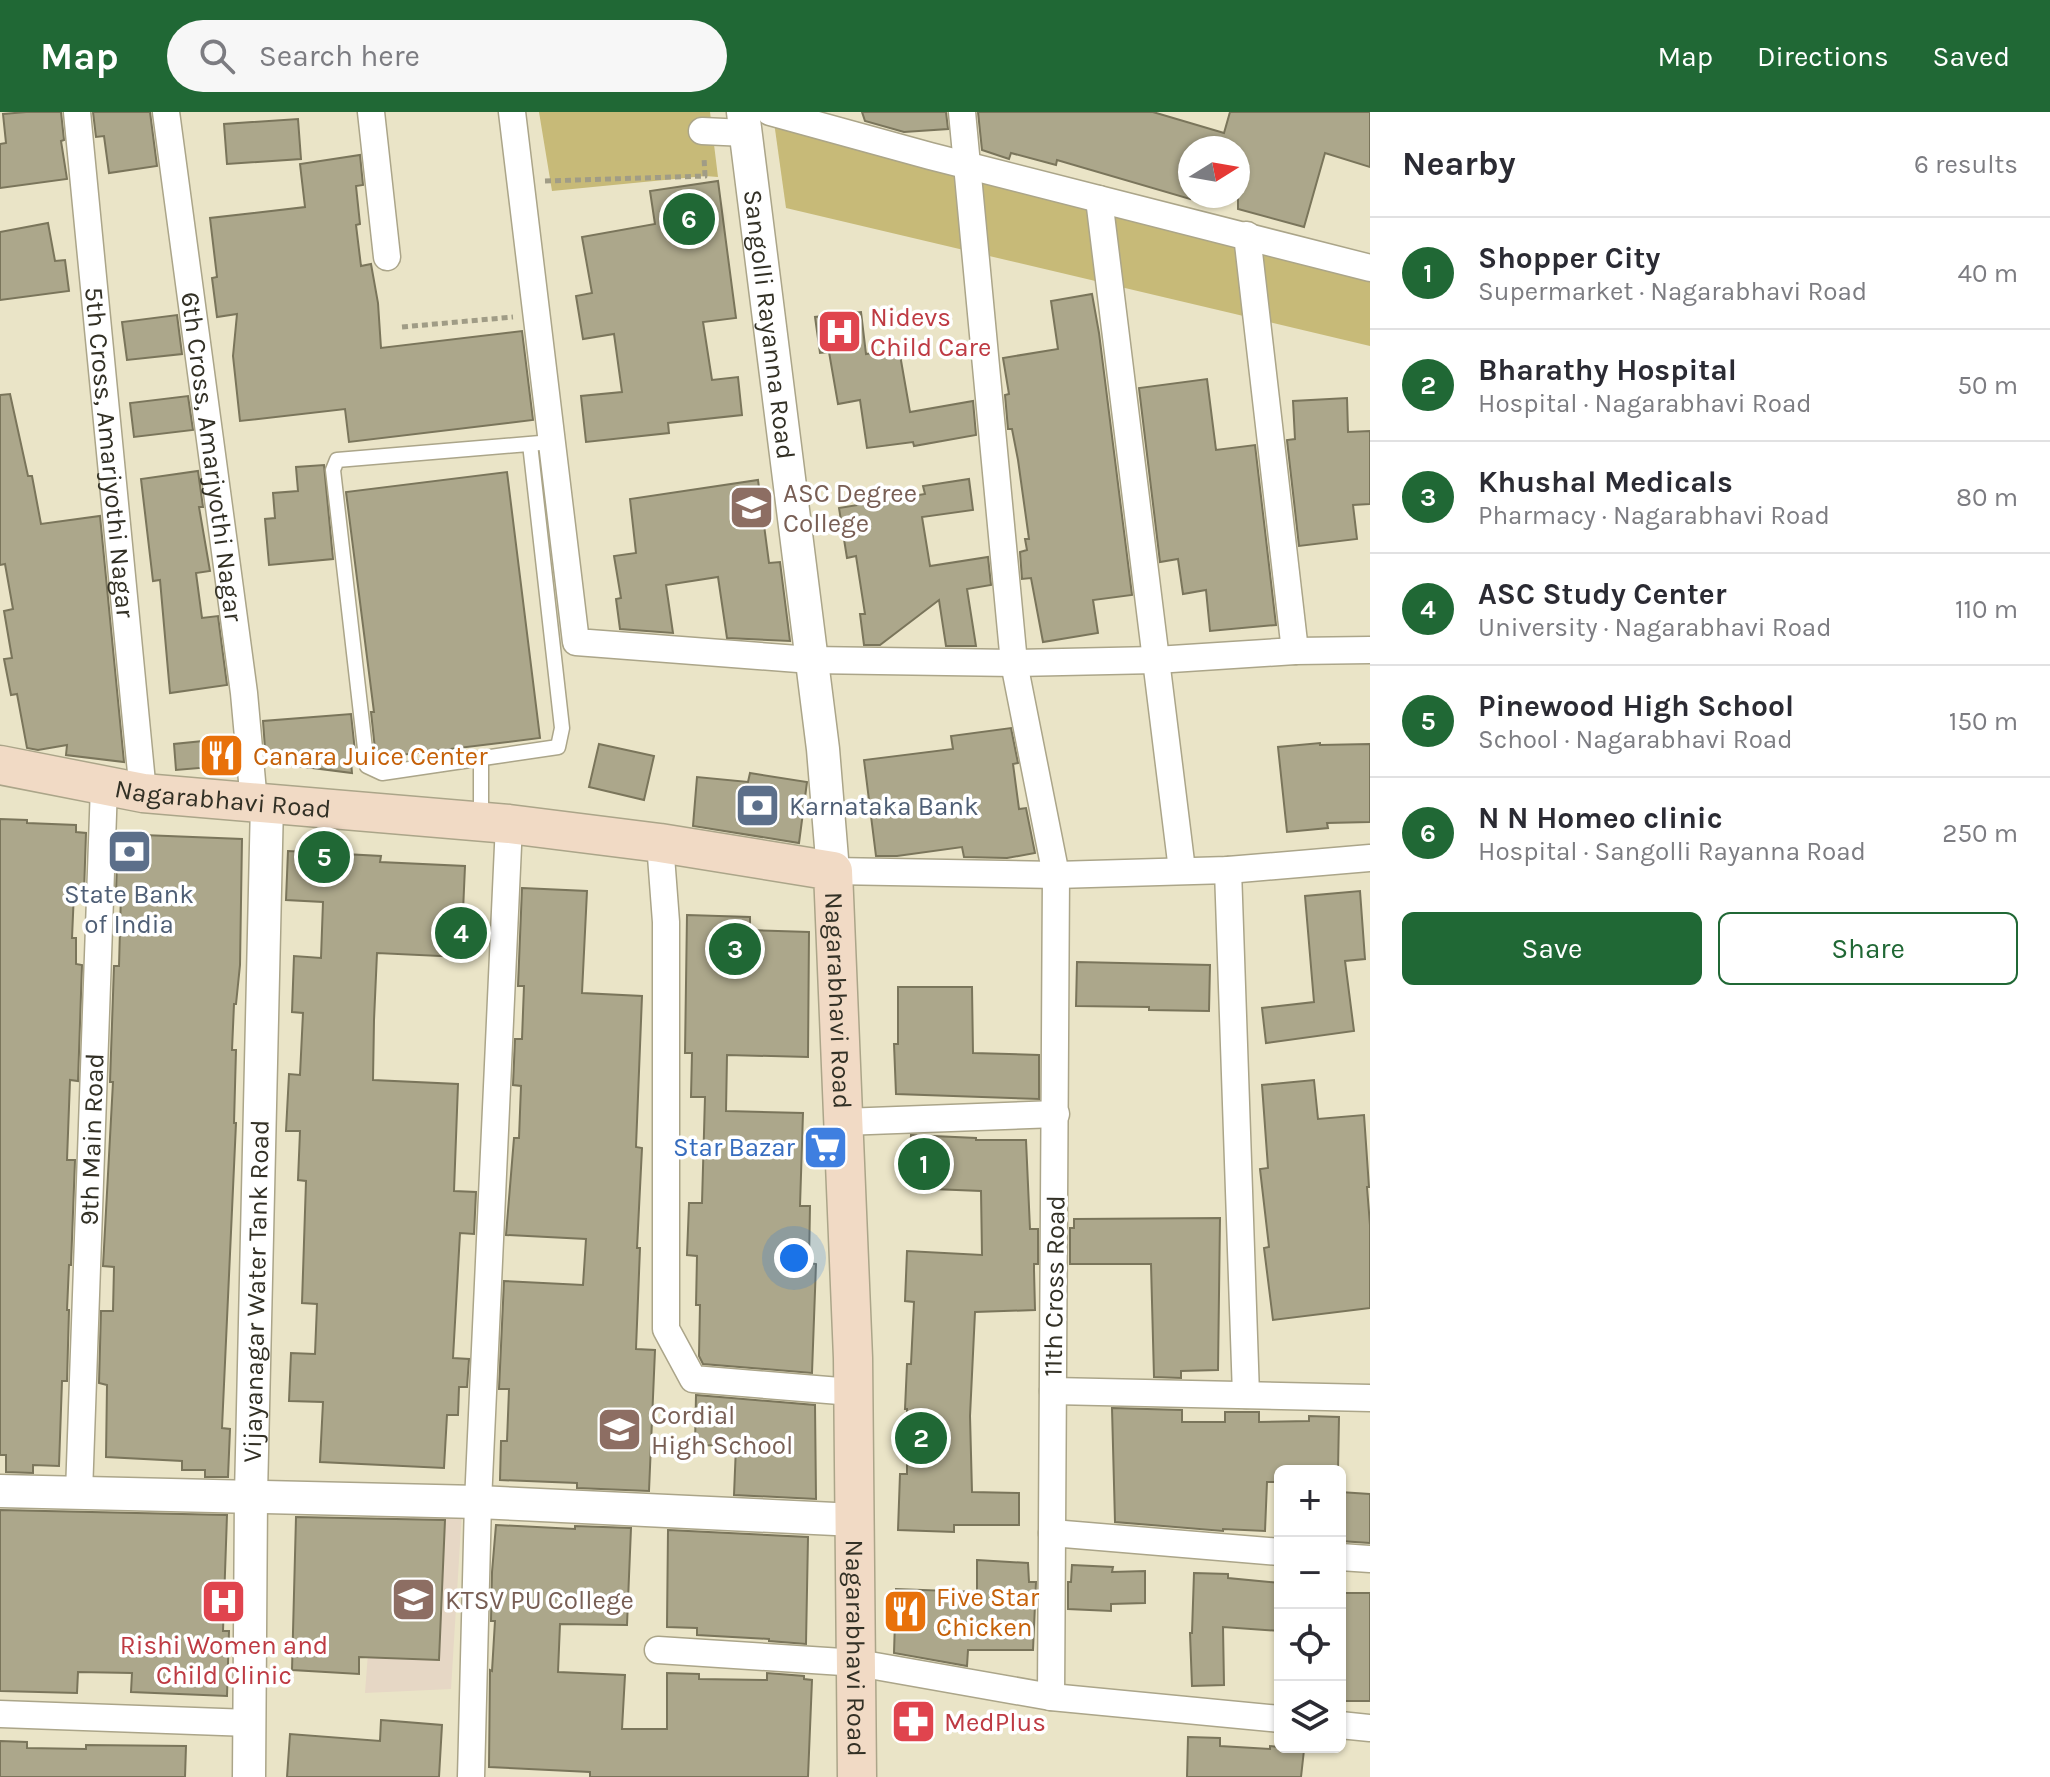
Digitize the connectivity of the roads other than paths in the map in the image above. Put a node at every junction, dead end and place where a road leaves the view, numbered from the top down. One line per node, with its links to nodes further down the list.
1 (77, 112): 23 (street, 5th Cross, Amarjyothi Nagar)
2 (166, 112): 24 (street, 6th Cross, Amarjyothi Nagar)
3 (371, 112): 12 (street)
4 (512, 112): 14 (street)
5 (770, 112): 9 (street)
6 (962, 112): 9 (street, 11th Cross Road)
7 (744, 123): 8 (street); 17 (street, Sangolli Rayanna Road)
8 (702, 131)
9 (968, 166): 10 (street); 19 (street, 11th Cross Road)
10 (1099, 199): 11 (street); 18 (street)
11 (1247, 235): 13 (street); 16 (street)
12 (387, 257)
13 (1370, 268)
14 (541, 443): 17 (street); 21 (lane); 21 (lane)
15 (1370, 650): 16 (street)
16 (1295, 651): 18 (street)
17 (811, 660): 19 (street); 30 (street, Sangolli Rayanna Road)
18 (1156, 660): 19 (street); 28 (street)
19 (1014, 663): 31 (street, 11th Cross Road)
20 (2, 757): 22 (main road, Nagarabhavi Road)
21 (481, 760): 25 (lane)
22 (104, 786): 23 (main road, Nagarabhavi Road); 39 (street, 9th Main Road)
23 (143, 793): 24 (main road, Nagarabhavi Road)
24 (261, 803): 25 (main road, Nagarabhavi Road); 40 (street, Vijayanagar Water Tank Road)
25 (495, 822): 26 (main road, Nagarabhavi Road); 41 (street)
26 (660, 843): 30 (main road, Nagarabhavi Road); 35 (street)
27 (1370, 858): 29 (street)
28 (1182, 870): 29 (street); 31 (street)
29 (1228, 870): 36 (street)
30 (833, 871): 31 (street); 33 (main road, Nagarabhavi Road)
31 (1056, 875): 32 (street, 11th Cross Road)
32 (1056, 1114): 33 (street); 34 (street, 11th Cross Road)
33 (843, 1122): 35 (main road, Nagarabhavi Road)
34 (1053, 1391): 36 (street); 43 (street, 11th Cross Road)
35 (852, 1392): 42 (main road, Nagarabhavi Road)
36 (1246, 1395): 37 (street)
37 (1370, 1398)
38 (0, 1491): 39 (street)
39 (79, 1493): 40 (street)
40 (251, 1495): 41 (street); 52 (street, Vijayanagar Water Tank Road)
41 (478, 1502): 42 (street); 56 (street)
42 (856, 1520): 48 (main road, Nagarabhavi Road)
43 (1052, 1533): 44 (street); 49 (street, 11th Cross Road)
44 (1274, 1552)
45 (1346, 1557): 46 (street)
46 (1370, 1559)
47 (658, 1650): 48 (street)
48 (858, 1663): 49 (street); 57 (main road, Nagarabhavi Road)
49 (1051, 1697): 51 (street)
50 (0, 1714): 52 (street)
51 (1274, 1718)
52 (250, 1723): 55 (street, Vijayanagar Water Tank Road)
53 (1346, 1726): 54 (street)
54 (1370, 1728)
55 (249, 1777)
56 (471, 1777)
57 (857, 1777)

